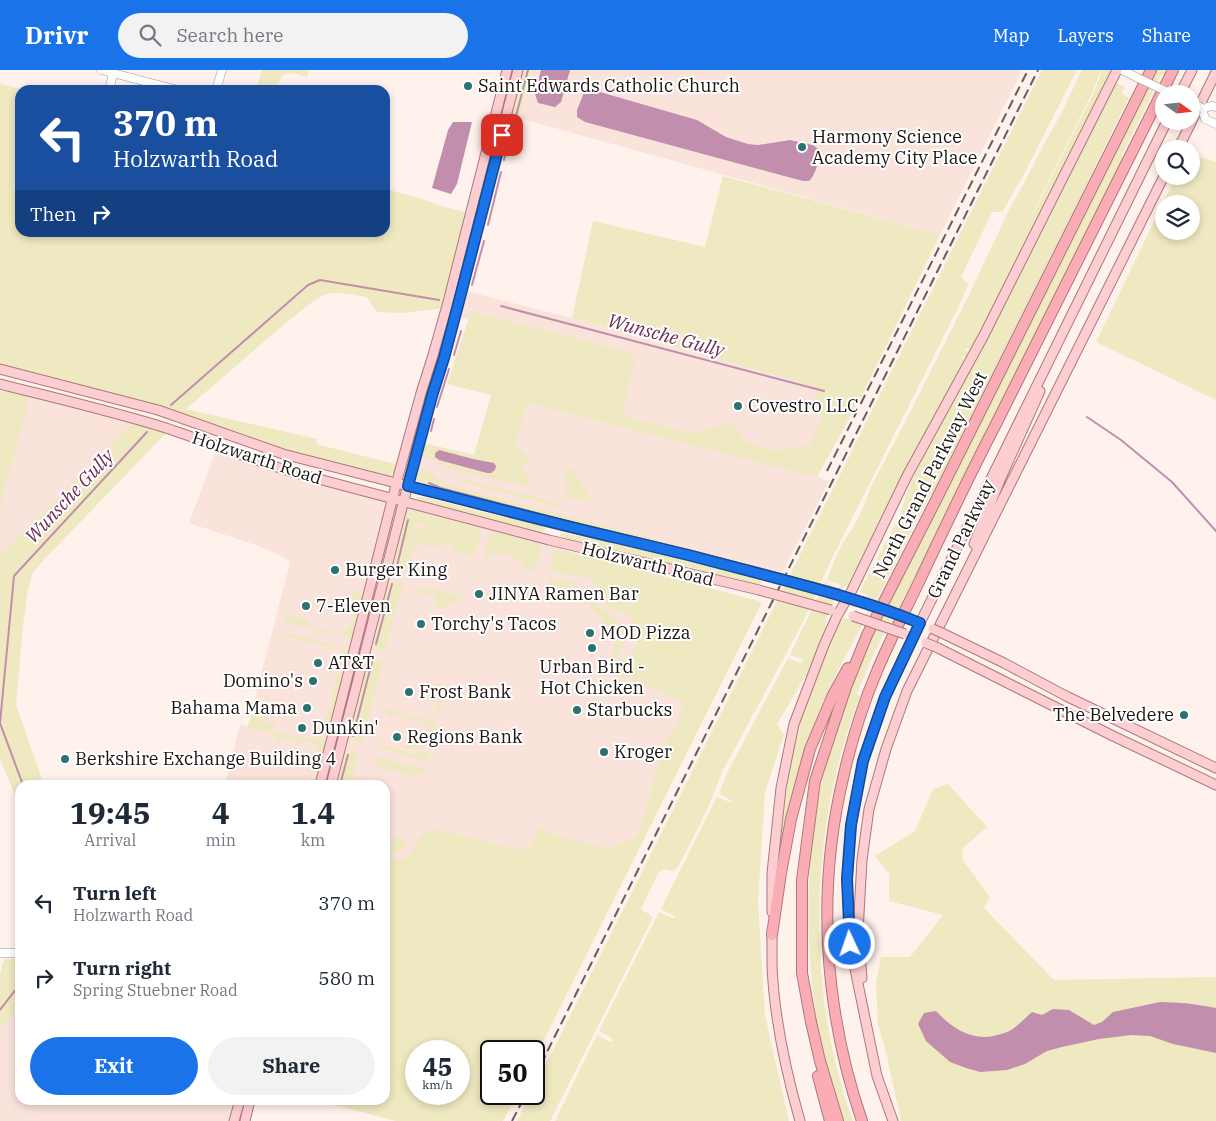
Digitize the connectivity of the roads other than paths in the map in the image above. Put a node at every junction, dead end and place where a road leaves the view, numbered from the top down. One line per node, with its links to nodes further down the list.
1 (101, 70): 10 (street)
2 (222, 70): 14 (street)
3 (507, 70): 20 (main road)
4 (518, 70): 21 (main road)
5 (1117, 70): 37 (main road, North Grand Parkway West)
6 (1122, 70): 16 (street, bridge)
7 (1151, 70): 41 (highway, North Grand Parkway West)
8 (1173, 70): 59 (highway, North Grand Parkway West)
9 (1192, 70): 15 (main road)
10 (113, 72): 12 (street); 13 (street)
11 (1216, 72): 24 (main road)
12 (110, 85)
13 (160, 85)
14 (218, 85)
15 (1184, 85)
16 (1155, 86)
17 (1216, 107): 19 (street)
18 (1200, 108): 19 (street, bridge)
19 (1203, 109): 22 (street)
20 (495, 117): 21 (main road); 26 (main road)
21 (506, 120): 27 (main road)
22 (1216, 124)
23 (1163, 130): 28 (main road, Grand Parkway)
24 (1182, 140)
25 (1160, 185): 38 (main road)
26 (471, 211): 27 (main road); 33 (main road)
27 (482, 213): 34 (main road)
28 (1107, 245): 38 (main road); 40 (main road, Grand Parkway)
29 (0, 369): 31 (main road, Holzwarth Road)
30 (0, 384): 32 (main road, Holzwarth Road)
31 (237, 437): 32 (main road); 33 (main road, Holzwarth Road)
32 (231, 452): 35 (main road, Holzwarth Road)
33 (397, 483): 34 (main road, Holzwarth Road); 35 (main road)
34 (408, 486): 36 (main road); 37 (main road, Holzwarth Road, bridge)
35 (393, 499): 36 (main road, Holzwarth Road); 44 (main road)
36 (404, 502): 39 (main road, Holzwarth Road, bridge); 45 (main road)
37 (848, 597): 39 (main road, North Grand Parkway West); 40 (main road, Holzwarth Road, bridge)
38 (948, 608): 50 (main road)
39 (835, 611): 42 (main road, Holzwarth Road, bridge); 47 (main road, North Grand Parkway West)
40 (916, 622): 42 (main road, Grand Parkway); 43 (main road, Holzwarth Road, bridge)
41 (867, 635): 47 (highway); 51 (highway, North Grand Parkway West)
42 (909, 636): 46 (main road, Holzwarth Road, bridge); 50 (main road, Grand Parkway)
43 (1216, 768)
44 (321, 780)
45 (332, 780)
46 (1216, 785)
47 (772, 935): 56 (main road, North Grand Parkway West)
48 (0, 953): 49 (street)
49 (15, 953)
50 (864, 1011): 60 (main road)
51 (820, 1061): 57 (highway); 58 (highway, North Grand Parkway West)
52 (239, 1105): 54 (main road)
53 (249, 1105): 55 (main road)
54 (234, 1121)
55 (245, 1121)
56 (800, 1121)
57 (830, 1121)
58 (838, 1121)
59 (862, 1121)
60 (893, 1121)

